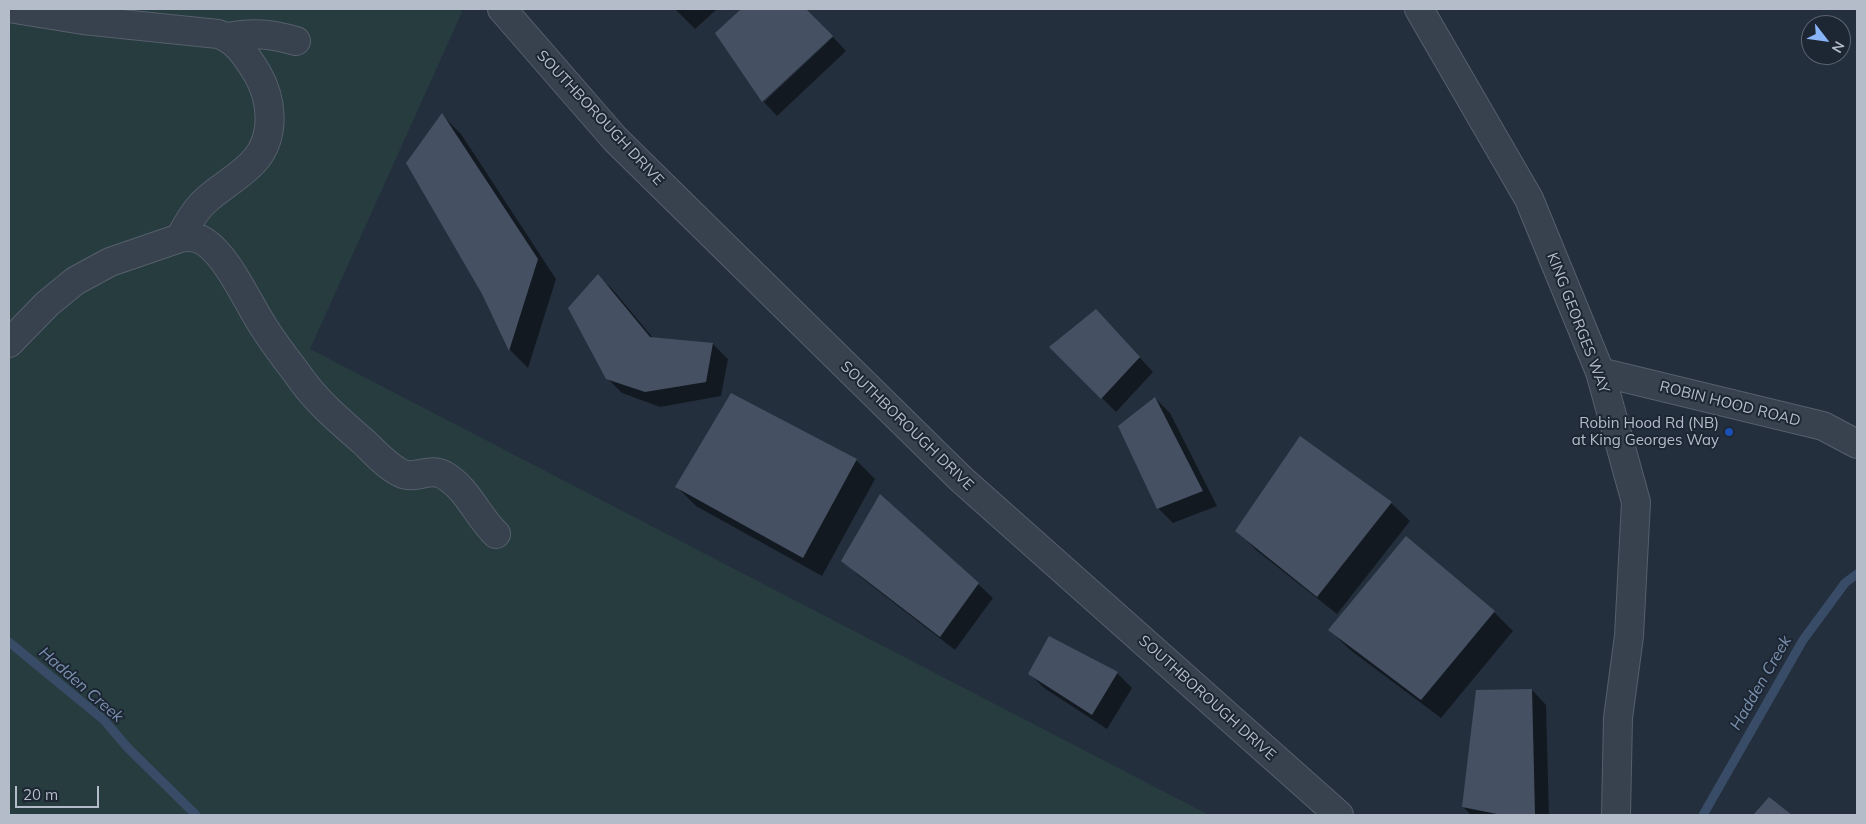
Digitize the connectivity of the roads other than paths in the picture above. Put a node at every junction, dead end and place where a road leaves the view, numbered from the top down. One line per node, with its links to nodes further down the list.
1 (15, 9): 4 (street)
2 (502, 9): 11 (street, SOUTHBOROUGH DRIVE)
3 (1419, 9): 8 (street, KING GEORGES WAY)
4 (228, 36): 5 (street); 6 (street)
5 (296, 41)
6 (180, 238): 7 (street); 10 (street)
7 (9, 343)
8 (1600, 372): 9 (street, ROBIN HOOD ROAD); 12 (street, KING GEORGES WAY)
9 (1857, 444)
10 (496, 534)
11 (1339, 815)
12 (1616, 815)

